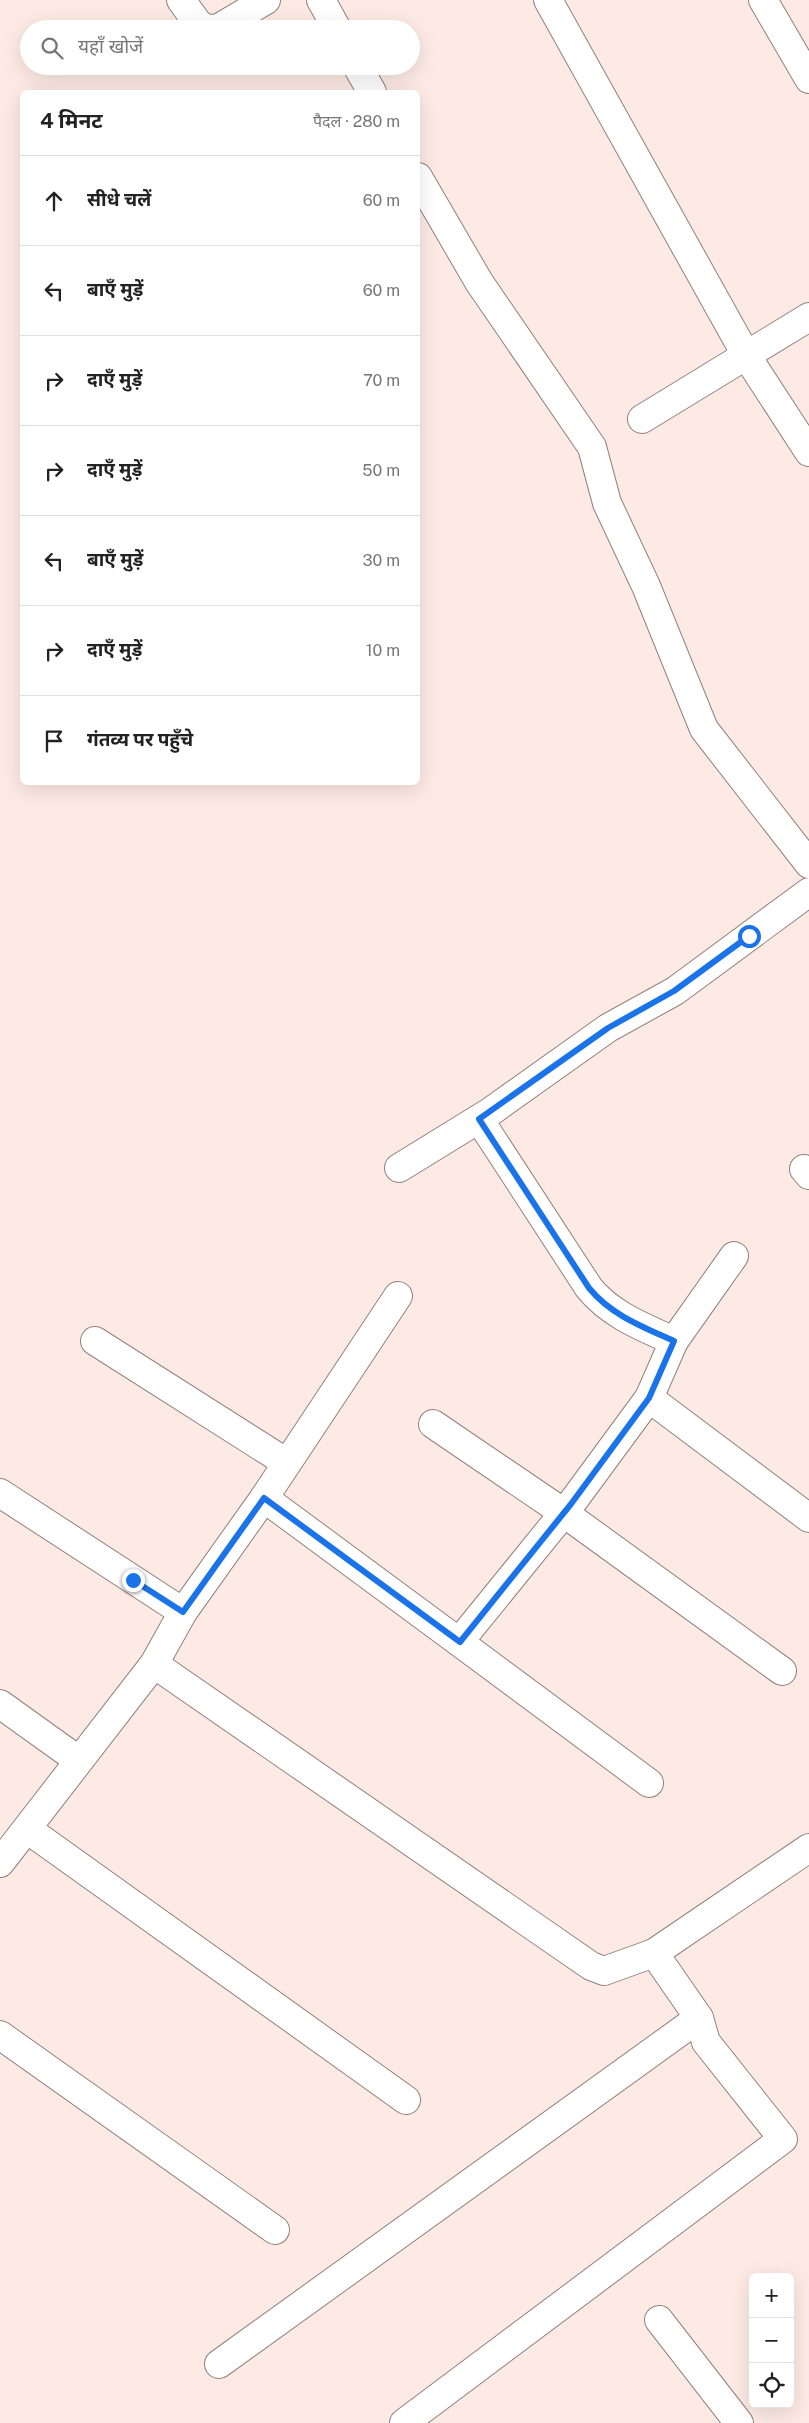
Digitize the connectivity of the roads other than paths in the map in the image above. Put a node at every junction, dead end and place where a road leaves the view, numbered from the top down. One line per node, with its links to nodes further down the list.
1 (181, 0): 6 (street)
2 (266, 0): 7 (street)
3 (321, 0): 8 (street)
4 (548, 0): 14 (street)
5 (763, 0): 10 (street)
6 (196, 20)
7 (233, 20)
8 (332, 20)
9 (362, 75): 11 (street)
10 (809, 79)
11 (371, 90)
12 (420, 180): 17 (street)
13 (809, 317): 14 (street)
14 (746, 355): 15 (street); 16 (street)
15 (642, 419)
16 (809, 452)
17 (809, 864)
18 (809, 892): 19 (street)
19 (479, 1119): 20 (street); 24 (street)
20 (399, 1168)
21 (734, 1256): 24 (street)
22 (398, 1296): 27 (street)
23 (95, 1341): 27 (street)
24 (674, 1341): 25 (street)
25 (649, 1398): 30 (street); 31 (street)
26 (433, 1424): 30 (street)
27 (287, 1463): 29 (street)
28 (0, 1493): 32 (street)
29 (264, 1498): 32 (street); 33 (street)
30 (564, 1513): 33 (street); 35 (street)
31 (809, 1518)
32 (183, 1612): 34 (street)
33 (460, 1642): 38 (street)
34 (154, 1664): 37 (street); 42 (street)
35 (782, 1671)
36 (0, 1704): 37 (street)
37 (78, 1760): 39 (street)
38 (648, 1782)
39 (27, 1829): 41 (street); 45 (street)
40 (809, 1848): 42 (street)
41 (0, 1863)
42 (654, 1952): 43 (street)
43 (699, 2018): 48 (street); 49 (street)
44 (0, 2035): 46 (street)
45 (406, 2100)
46 (275, 2230)
47 (659, 2320): 50 (street)
48 (219, 2364)
49 (404, 2423)
50 (738, 2423)

